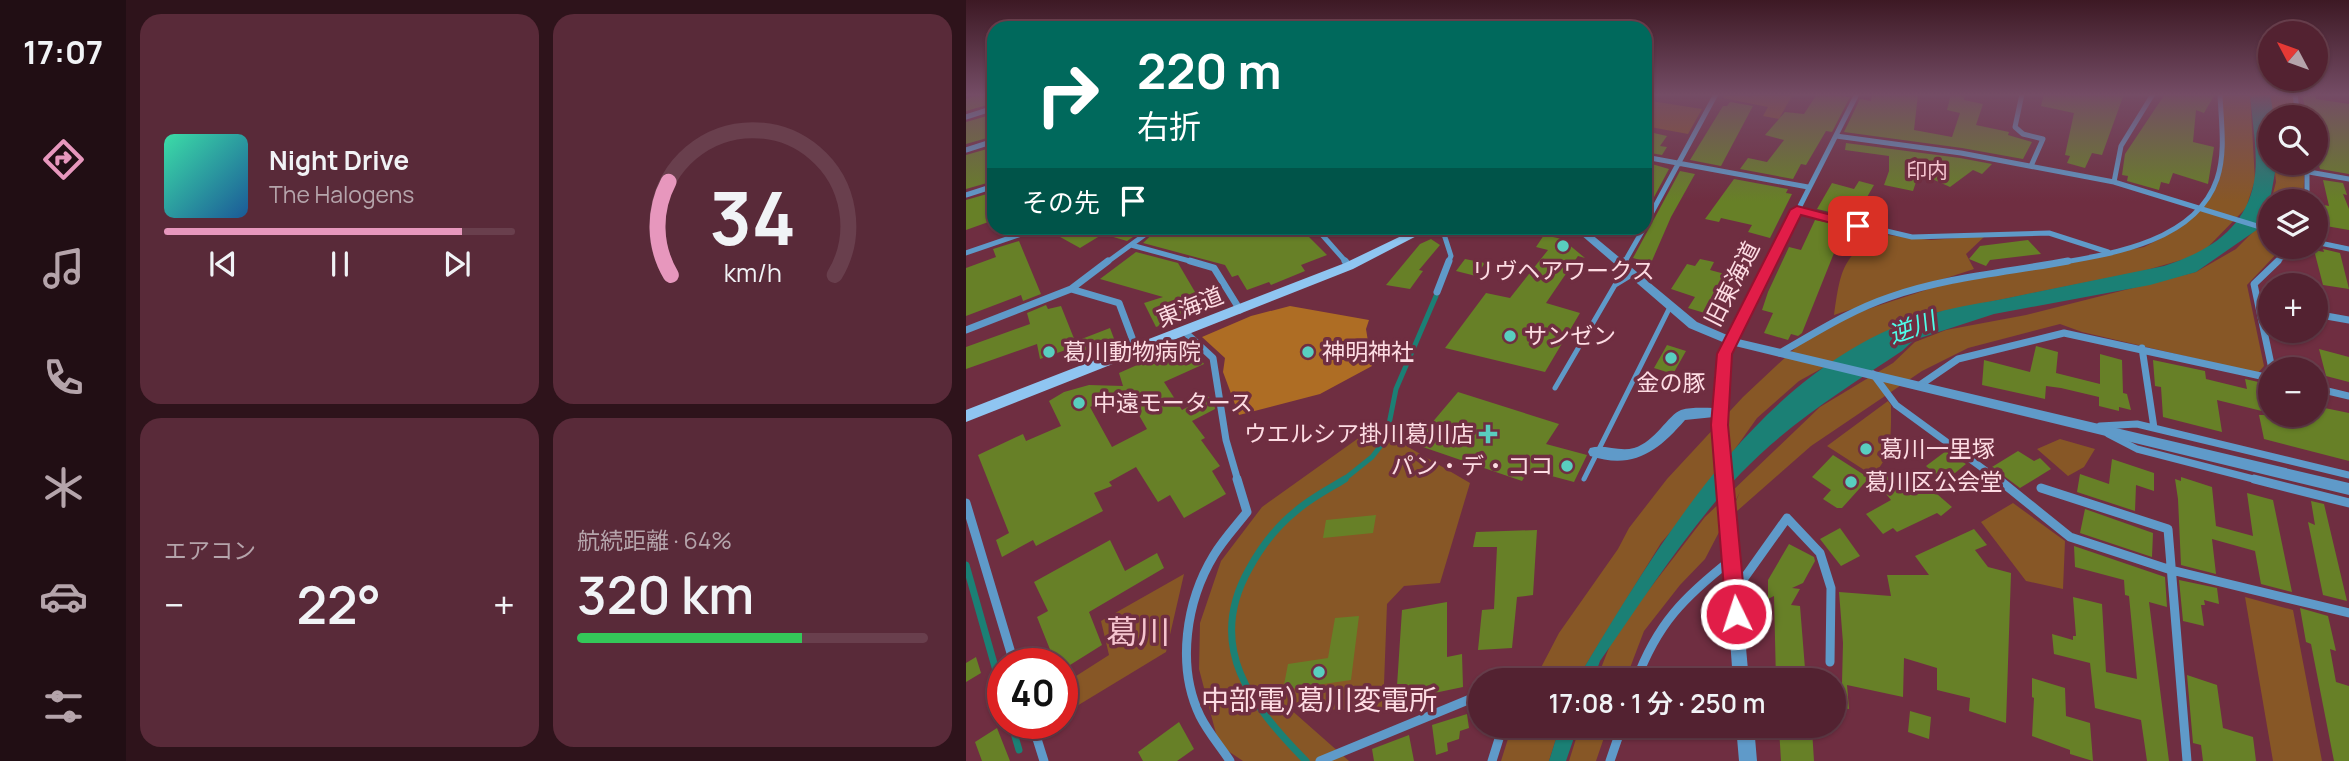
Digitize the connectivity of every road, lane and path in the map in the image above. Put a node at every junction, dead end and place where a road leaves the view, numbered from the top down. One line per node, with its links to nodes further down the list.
1 (1697, 130): 10 (street)
2 (1839, 130): 6 (street, 旧東海道)
3 (2018, 130): 11 (street)
4 (2127, 130): 14 (street)
5 (2220, 130): 18 (street)
6 (1836, 136): 11 (street); 15 (street, 旧東海道)
7 (987, 143): 8 (street)
8 (966, 150)
9 (1652, 159): 10 (street)
10 (1679, 164): 15 (street); 20 (street)
11 (2031, 166): 14 (street)
12 (2326, 175): 13 (street)
13 (2349, 179)
14 (2114, 182): 18 (street)
15 (1808, 187): 19 (street, 旧東海道)
16 (987, 188): 17 (street)
17 (966, 195)
18 (2199, 208): 21 (street); 32 (street)
19 (1797, 210): 32 (street); 49 (street, 旧東海道)
20 (1652, 212)
21 (2258, 226)
22 (1019, 235): 33 (street)
23 (1145, 235): 29 (street)
24 (1322, 235): 36 (street)
25 (1412, 235): 36 (main road, 東海道)
26 (1444, 235): 41 (street)
27 (1587, 235): 35 (street)
28 (1639, 235): 35 (street)
29 (1131, 245): 40 (street); 44 (street)
30 (2328, 245): 31 (street)
31 (2349, 249)
32 (2109, 252): 52 (street)
33 (966, 253)
34 (2280, 259): 37 (street)
35 (1623, 265): 38 (street)
36 (1349, 266): 44 (main road, 東海道)
37 (2266, 273)
38 (1633, 274): 43 (street); 56 (lane)
39 (2258, 280): 42 (street)
40 (1071, 289): 47 (street); 51 (street)
41 (1437, 292)
42 (2258, 299)
43 (1670, 307): 49 (street); 63 (lane)
44 (1240, 310): 48 (main road, 東海道)
45 (2328, 316): 46 (street)
46 (2349, 320)
47 (966, 330)
48 (1185, 332): 51 (main road, 東海道); 84 (street)
49 (1731, 341): 52 (street); 60 (street, 旧東海道)
50 (2142, 348): 54 (street); 55 (street); 62 (street)
51 (1137, 351): 59 (main road, 東海道)
52 (1780, 353): 53 (street)
53 (1873, 374): 55 (street); 71 (street)
54 (2258, 375)
55 (1920, 385): 61 (street)
56 (1555, 388)
57 (2328, 391): 58 (street)
58 (2349, 396)
59 (966, 416)
60 (1721, 419): 63 (street); 70 (street, 旧東海道)
61 (2092, 427): 62 (street); 67 (street); 69 (street)
62 (2154, 428): 64 (street)
63 (1595, 453): 65 (lane)
64 (2349, 475)
65 (1584, 480)
66 (2041, 488): 71 (street)
67 (2349, 489)
68 (966, 503): 74 (street)
69 (2349, 503)
70 (1732, 560): 72 (street, 旧東海道); 76 (street)
71 (2171, 570): 73 (street); 89 (street)
72 (1734, 592): 75 (street); 77 (street, 旧東海道)
73 (2349, 613)
74 (1010, 648)
75 (1830, 662)
76 (1641, 668)
77 (1740, 668)
78 (1468, 700): 85 (street)
79 (1499, 738): 86 (street)
80 (1618, 738): 87 (street)
81 (1746, 738): 88 (street)
82 (1037, 739): 83 (street)
83 (1044, 761)
84 (1230, 761)
85 (1320, 761)
86 (1492, 761)
87 (1610, 761)
88 (1748, 761)
89 (2187, 761)

